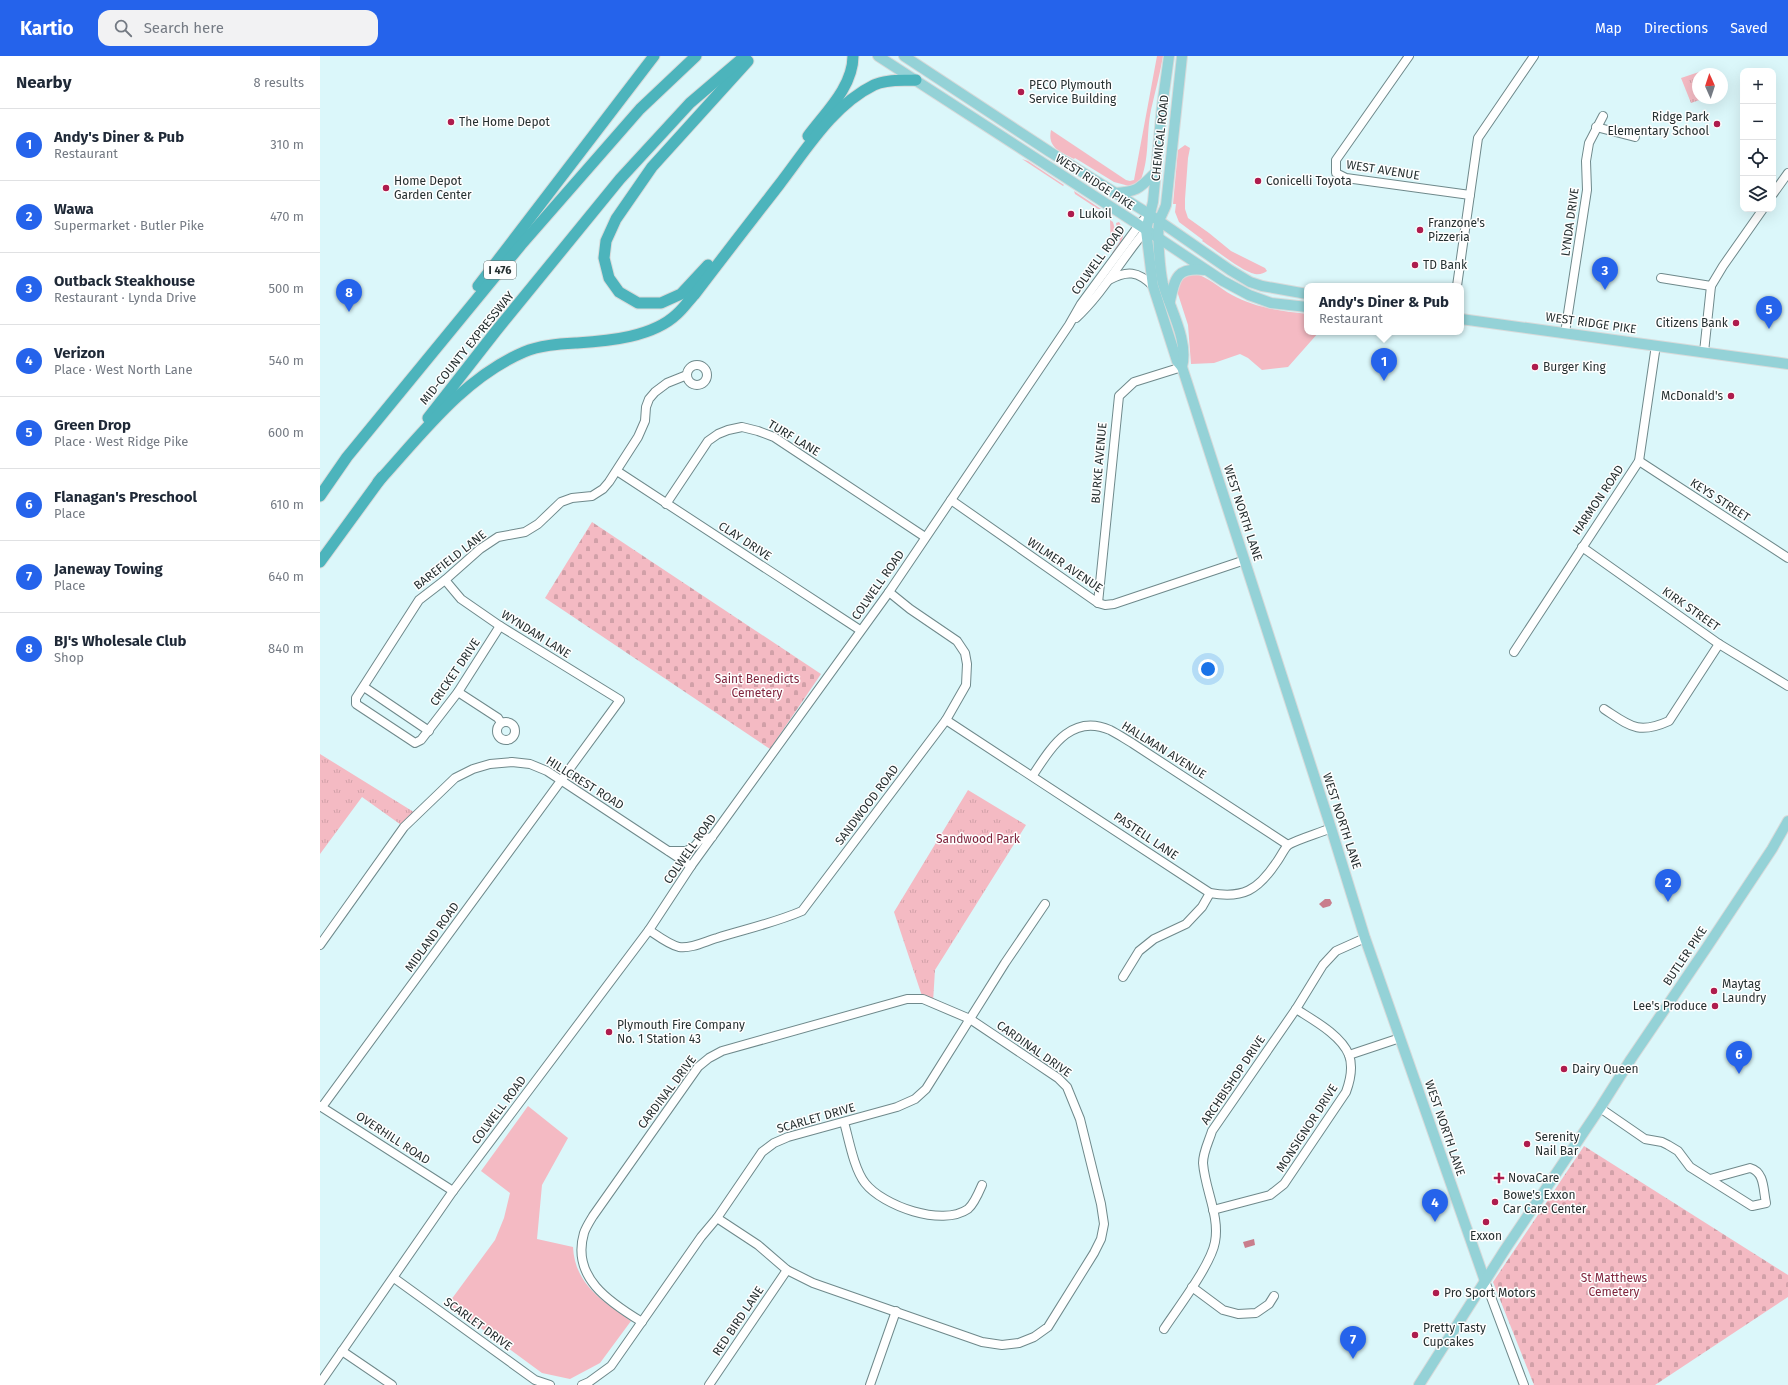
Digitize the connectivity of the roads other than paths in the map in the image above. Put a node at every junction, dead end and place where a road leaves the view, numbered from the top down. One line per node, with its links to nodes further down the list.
1 (654, 56): 43 (highway)
2 (696, 56): 43 (highway, MID-COUNTY EXPRESSWAY / I 476)
3 (745, 56): 46 (highway, MID-COUNTY EXPRESSWAY)
4 (752, 56): 5 (highway)
5 (853, 56)
6 (878, 56): 12 (main road, WEST RIDGE PIKE)
7 (904, 56): 19 (main road, WEST RIDGE PIKE)
8 (1169, 56): 16 (main road, CHEMICAL ROAD)
9 (1182, 56): 23 (main road, CHEMICAL ROAD)
10 (1408, 56): 20 (street, WEST AVENUE)
11 (1534, 56): 20 (street)
12 (916, 80): 24 (main road, WEST RIDGE PIKE); 46 (highway)
13 (1603, 116): 14 (street, LYNDA DRIVE)
14 (1596, 127): 15 (street); 37 (street, LYNDA DRIVE)
15 (1635, 137)
16 (1156, 172): 19 (main road); 22 (main road, CHEMICAL ROAD)
17 (1788, 173): 18 (street)
18 (1776, 190)
19 (1114, 193): 22 (main road, WEST RIDGE PIKE)
20 (1470, 195): 29 (street)
21 (1761, 212): 31 (street)
22 (1149, 214): 23 (main road, WEST RIDGE PIKE); 24 (main road, WEST NORTH LANE)
23 (1159, 221): 24 (main road); 25 (main road, WEST NORTH LANE); 32 (main road, WEST RIDGE PIKE)
24 (1142, 227): 25 (main road, WEST RIDGE PIKE); 28 (street, COLWELL ROAD); 30 (main road, WEST NORTH LANE); 36 (street, COLWELL ROAD)
25 (1158, 238): 26 (main road, WEST RIDGE PIKE); 33 (main road, WEST NORTH LANE)
26 (1206, 270): 33 (main road); 34 (main road, WEST RIDGE PIKE)
27 (1661, 278): 31 (street)
28 (1106, 282): 30 (street); 36 (street, COLWELL ROAD)
29 (1457, 283)
30 (1152, 286): 41 (main road, WEST NORTH LANE)
31 (1711, 286): 39 (street)
32 (1304, 294)
33 (1170, 301): 41 (main road, WEST NORTH LANE)
34 (1304, 307)
35 (1464, 319): 37 (main road, WEST RIDGE PIKE)
36 (1070, 322): 48 (street, COLWELL ROAD)
37 (1565, 333): 38 (main road, WEST RIDGE PIKE)
38 (1656, 345): 39 (main road, WEST RIDGE PIKE); 44 (street, HARMON ROAD)
39 (1704, 352): 40 (main road, WEST RIDGE PIKE)
40 (1788, 364)
41 (1182, 367): 53 (main road, WEST NORTH LANE); 57 (street, BURKE AVENUE)
42 (687, 375): 45 (street, BAREFIELD LANE)
43 (347, 457): 47 (highway, MID-COUNTY EXPRESSWAY / I 476)
44 (1639, 461): 51 (street, HARMON ROAD); 52 (street, KEYS STREET)
45 (617, 471): 49 (street, CLAY DRIVE); 55 (street, BAREFIELD LANE)
46 (378, 482): 54 (highway, MID-COUNTY EXPRESSWAY)
47 (320, 496)
48 (951, 500): 50 (street, COLWELL ROAD); 57 (street, WILMER AVENUE)
49 (666, 504): 50 (street, TURF LANE); 59 (street, CLAY DRIVE)
50 (925, 537): 56 (street, COLWELL ROAD)
51 (1582, 547): 60 (street, KIRK STREET); 61 (street, HARMON ROAD)
52 (1788, 558)
53 (1245, 560): 57 (street, WILMER AVENUE); 73 (main road, WEST NORTH LANE)
54 (320, 562)
55 (445, 580): 58 (street, WYNDAM LANE); 63 (street, BAREFIELD LANE)
56 (889, 592): 59 (street, COLWELL ROAD); 67 (street, SANDWOOD ROAD)
57 (1098, 603)
58 (500, 626): 64 (street, CRICKET DRIVE); 65 (street, WYNDAM LANE)
59 (860, 630): 74 (street, COLWELL ROAD)
60 (1719, 644): 62 (street, KIRK STREET); 66 (street)
61 (1514, 652)
62 (1788, 686)
63 (364, 687): 69 (street); 69 (street, BAREFIELD LANE)
64 (458, 692): 68 (street); 69 (street, CRICKET DRIVE)
65 (620, 700): 71 (street, MIDLAND ROAD)
66 (1604, 709)
67 (946, 720): 70 (street, PASTELL LANE); 80 (street, SANDWOOD ROAD)
68 (501, 723)
69 (429, 731)
70 (1033, 775): 75 (street, HALLMAN AVENUE); 78 (street, PASTELL LANE)
71 (562, 781): 76 (street, HILLCREST ROAD); 82 (street, HILLCREST ROAD); 88 (street, MIDLAND ROAD)
72 (1788, 821): 89 (main road, BUTLER PIKE)
73 (1331, 828): 75 (street); 81 (main road, WEST NORTH LANE)
74 (712, 837): 76 (street); 77 (street, COLWELL ROAD)
75 (1288, 845): 78 (street, PASTELL LANE)
76 (669, 851): 77 (street, HILLCREST ROAD)
77 (691, 866): 80 (street, COLWELL ROAD)
78 (1210, 893): 83 (street)
79 (1045, 904): 85 (street, SCARLET DRIVE)
80 (649, 930): 93 (street, COLWELL ROAD)
81 (1365, 938): 84 (street, ARCHBISHOP DRIVE); 86 (main road, WEST NORTH LANE)
82 (320, 945)
83 (1123, 977)
84 (1296, 1009): 87 (street); 94 (street, ARCHBISHOP DRIVE)
85 (970, 1019): 90 (street, SCARLET DRIVE); 101 (street, CARDINAL DRIVE); 102 (street, CARDINAL DRIVE)
86 (1400, 1038): 87 (street); 98 (main road, WEST NORTH LANE)
87 (1349, 1055): 94 (street, MONSIGNOR DRIVE)
88 (321, 1107): 93 (street, OVERHILL ROAD)
89 (1600, 1108): 91 (street); 98 (main road, BUTLER PIKE)
90 (844, 1122): 92 (street); 95 (street, SCARLET DRIVE)
91 (1710, 1179): 91 (street)
92 (982, 1185)
93 (453, 1191): 97 (street, COLWELL ROAD)
94 (1213, 1210): 99 (street, ARCHBISHOP DRIVE)
95 (717, 1218): 96 (street, CARDINAL DRIVE); 102 (street, SCARLET DRIVE)
96 (787, 1270): 101 (street, CARDINAL DRIVE); 110 (street, RED BIRD LANE)
97 (394, 1278): 104 (street, COLWELL ROAD); 108 (street, SCARLET DRIVE)
98 (1485, 1281): 112 (main road, BUTLER PIKE); 113 (street)
99 (1192, 1287): 100 (street); 103 (street, ARCHBISHOP DRIVE)
100 (1274, 1296)
101 (896, 1311): 111 (street)
102 (642, 1322): 109 (street, SCARLET DRIVE)
103 (1164, 1329)
104 (342, 1351): 105 (street); 106 (street, COLWELL ROAD)
105 (382, 1382): 107 (street)
106 (320, 1383)
107 (392, 1385)
108 (550, 1385)
109 (582, 1385)
110 (709, 1385)
111 (870, 1385)
112 (1419, 1385)
113 (1524, 1385)

